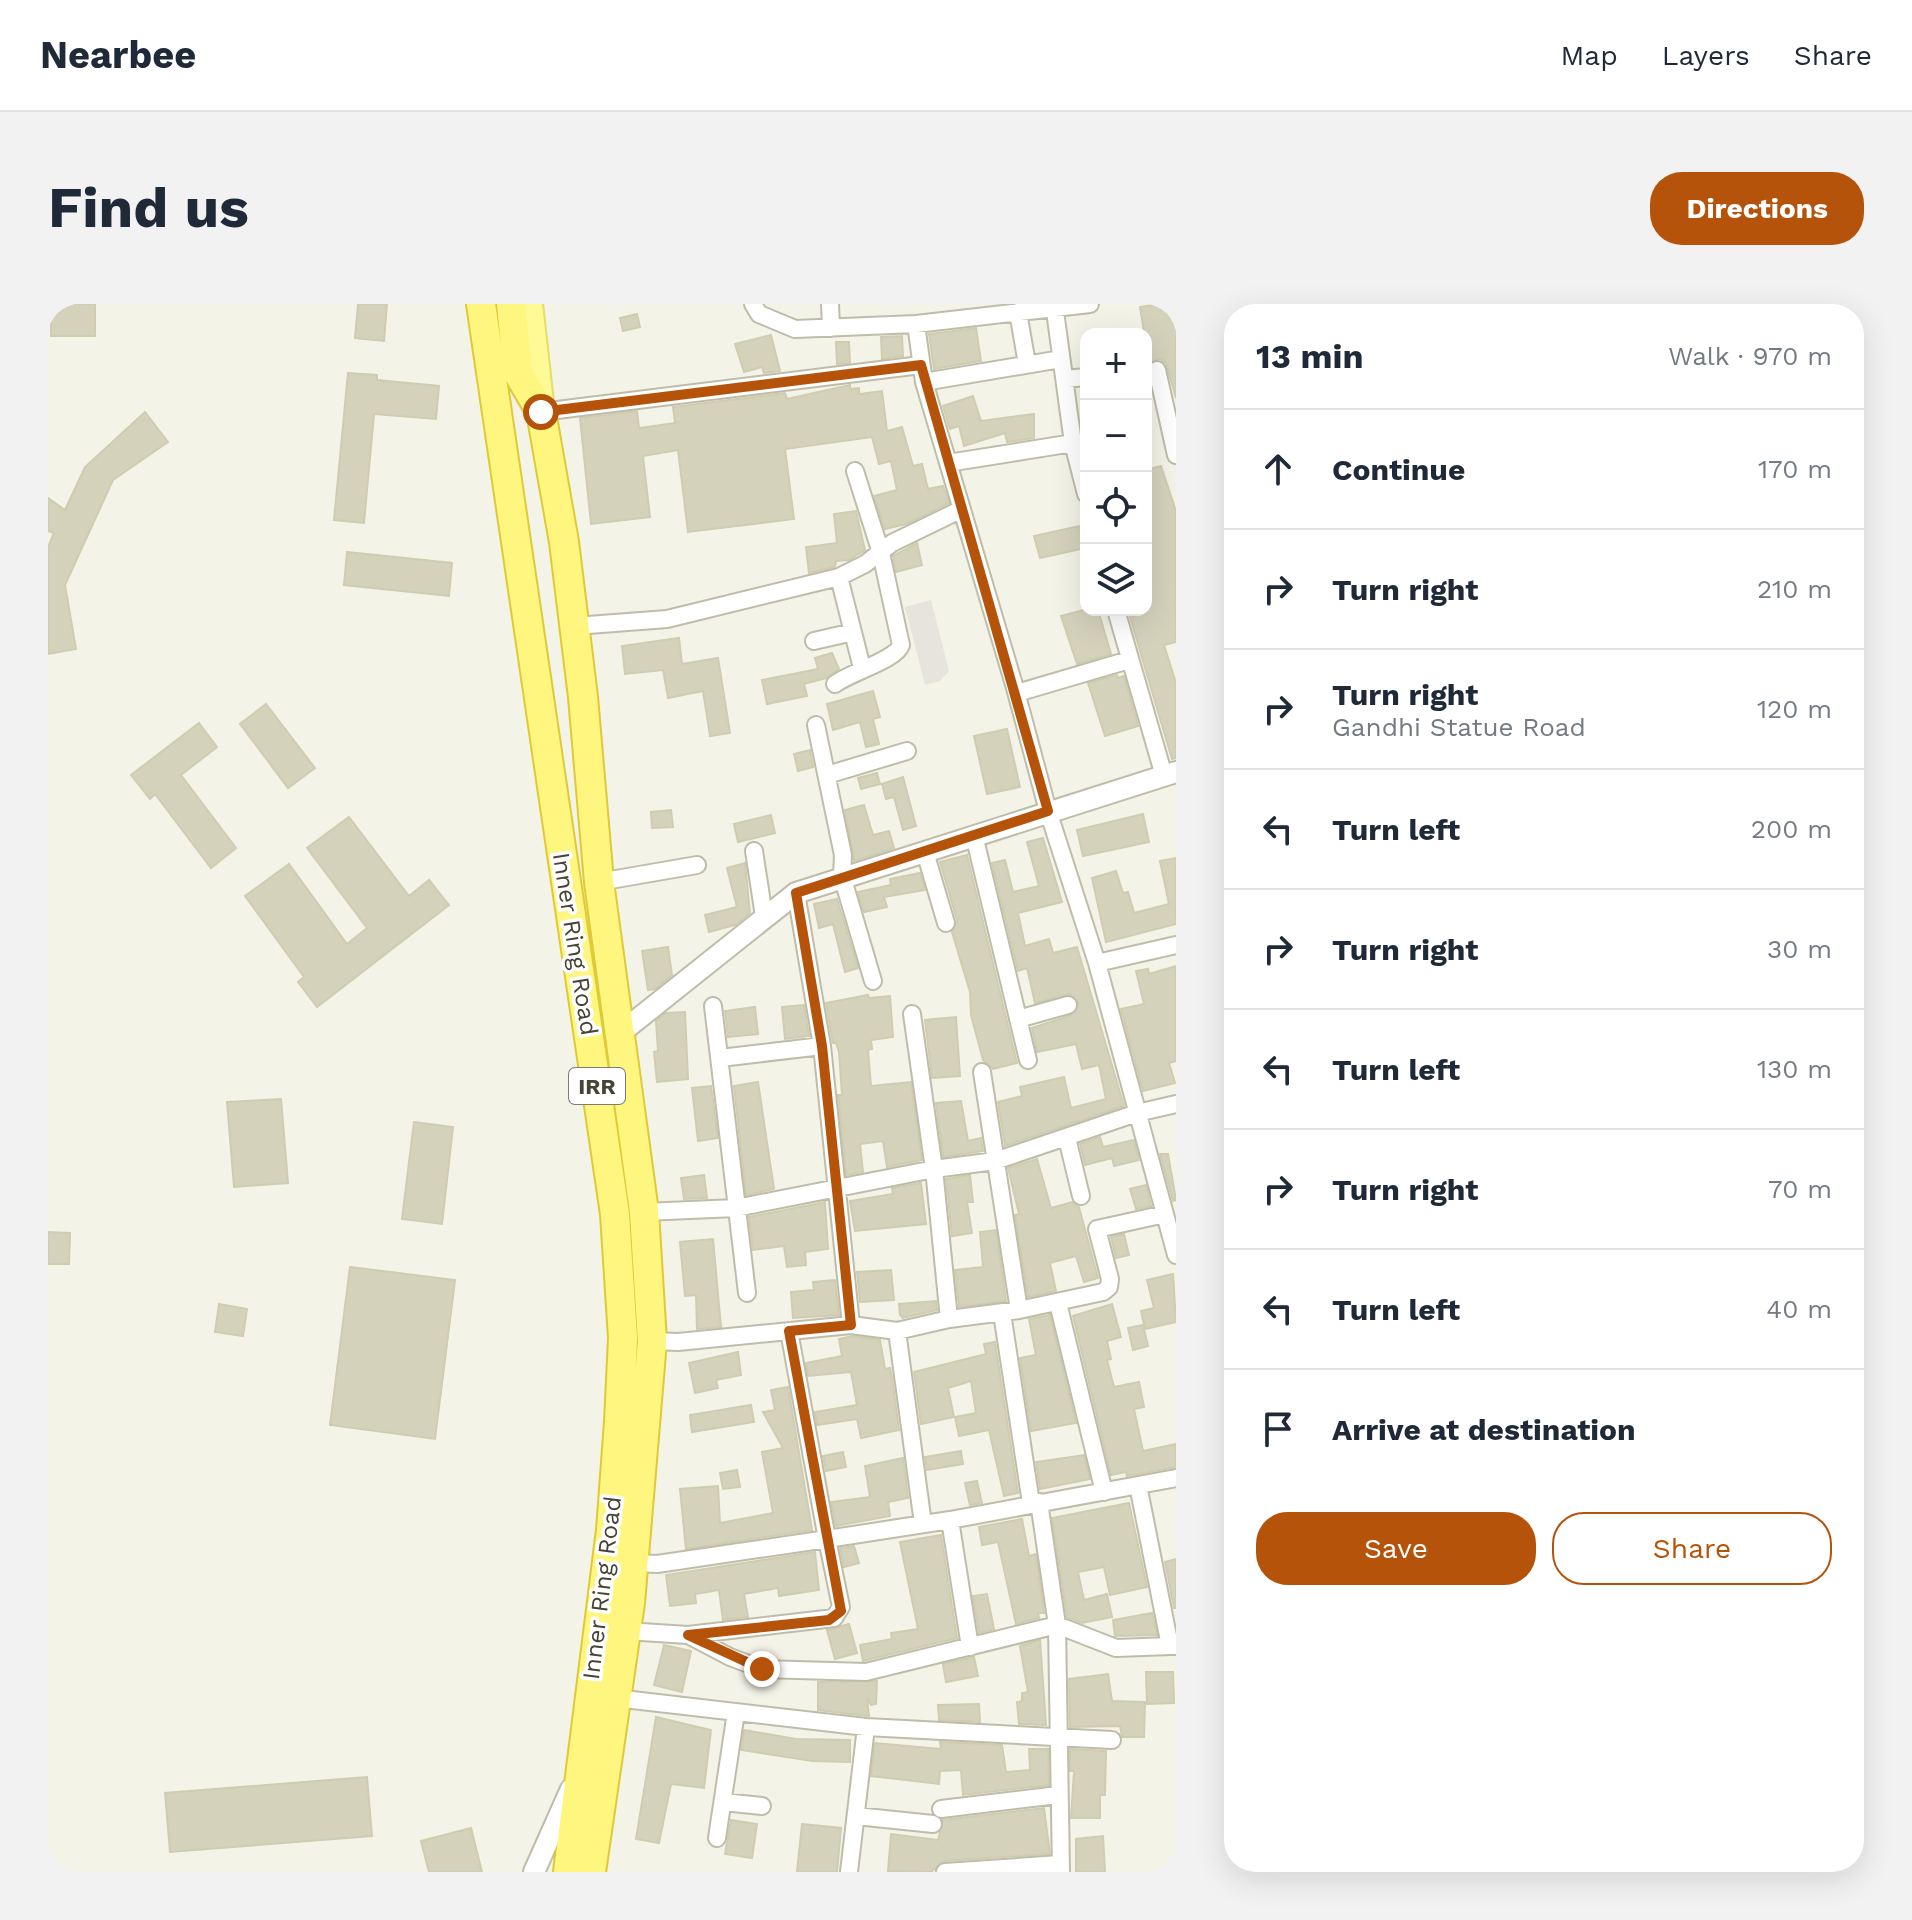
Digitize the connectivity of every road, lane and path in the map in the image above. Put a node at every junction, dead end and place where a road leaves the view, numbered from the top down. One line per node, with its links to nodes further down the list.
1 (481, 304): 100 (highway, Inner Ring Road / IRR)
2 (511, 304): 19 (highway)
3 (529, 304): 19 (main road, Inner Ring Road / IRR)
4 (753, 304): 10 (street)
5 (830, 304): 10 (street)
6 (1090, 304): 7 (street)
7 (1054, 306): 8 (street); 11 (street)
8 (1018, 312): 9 (street); 12 (street)
9 (916, 324): 10 (street); 15 (street)
10 (831, 328)
11 (1061, 359): 12 (street); 18 (street)
12 (1027, 364): 15 (street)
13 (1176, 370): 14 (street)
14 (1152, 371)
15 (922, 373): 19 (street); 22 (street)
16 (1152, 374): 21 (street)
17 (1080, 378): 18 (street)
18 (1065, 379): 20 (street)
19 (541, 412): 29 (highway, Inner Ring Road / IRR)
20 (1073, 443): 22 (street); 24 (street)
21 (1176, 455)
22 (948, 463): 25 (street)
23 (855, 471): 26 (street)
24 (1080, 472)
25 (962, 509): 26 (street); 35 (street)
26 (881, 553): 27 (street); 33 (street)
27 (839, 577): 29 (street); 30 (street)
28 (1118, 616): 32 (street)
29 (575, 626): 46 (highway, Inner Ring Road / IRR)
30 (853, 632): 31 (street); 33 (street)
31 (814, 641)
32 (1129, 660): 35 (street); 38 (street)
33 (862, 668): 34 (street)
34 (835, 684)
35 (1017, 693): 40 (street)
36 (816, 725): 39 (street)
37 (907, 751): 39 (street)
38 (1170, 774): 40 (street)
39 (827, 775): 45 (street)
40 (1048, 811): 41 (street); 51 (street)
41 (974, 835): 43 (street); 56 (street)
42 (754, 851): 48 (street)
43 (925, 852): 45 (street); 49 (street)
44 (697, 865): 46 (street)
45 (842, 876): 47 (street); 52 (street)
46 (599, 882): 57 (highway, Inner Ring Road / IRR)
47 (796, 893): 48 (street); 58 (street)
48 (764, 916): 57 (street)
49 (946, 923)
50 (1176, 945): 51 (street)
51 (1097, 963): 63 (street)
52 (873, 981)
53 (1068, 1005): 56 (street)
54 (713, 1006): 59 (street)
55 (912, 1014): 66 (street)
56 (1018, 1019): 60 (street)
57 (619, 1034): 70 (highway, Inner Ring Road / IRR)
58 (822, 1046): 59 (street); 67 (street)
59 (720, 1058): 69 (street)
60 (1028, 1060)
61 (982, 1072): 65 (street)
62 (1176, 1104): 63 (street)
63 (1137, 1113): 64 (street); 71 (street)
64 (1067, 1138): 65 (street); 68 (street)
65 (995, 1161): 66 (street); 75 (street)
66 (934, 1169): 67 (street); 77 (street)
67 (835, 1191): 69 (street); 78 (street)
68 (1081, 1196)
69 (736, 1208): 70 (street); 73 (street)
70 (644, 1212): 81 (highway, Inner Ring Road / IRR)
71 (1165, 1214): 72 (street); 74 (street)
72 (1176, 1255)
73 (747, 1293)
74 (1058, 1303): 75 (street); 84 (street)
75 (1019, 1310): 76 (street)
76 (1002, 1313): 77 (street); 85 (street)
77 (949, 1319): 80 (street)
78 (851, 1325): 79 (street); 80 (street)
79 (789, 1331): 81 (street); 88 (street)
80 (897, 1331): 87 (street)
81 (652, 1341): 89 (highway, Inner Ring Road / IRR)
82 (1176, 1478): 83 (street)
83 (1138, 1485): 84 (street); 93 (street)
84 (1104, 1492): 85 (street)
85 (1035, 1503): 86 (street); 90 (street)
86 (950, 1520): 87 (street); 94 (street)
87 (923, 1524): 88 (street)
88 (827, 1539): 89 (street); 92 (street)
89 (634, 1563): 91 (highway, Inner Ring Road / IRR)
90 (1057, 1625): 93 (street); 94 (street); 98 (street)
91 (626, 1631): 92 (street); 95 (highway, Inner Ring Road / IRR)
92 (688, 1635): 94 (street)
93 (1173, 1646)
94 (970, 1647)
95 (615, 1698): 96 (street); 109 (highway, Inner Ring Road / IRR)
96 (736, 1712): 97 (street); 102 (street)
97 (866, 1727): 98 (street); 104 (street)
98 (1060, 1737): 99 (street); 101 (street)
99 (1112, 1740)
100 (578, 1774): 107 (street); 108 (highway, Inner Ring Road / IRR)
101 (1058, 1795): 104 (street); 106 (street)
102 (723, 1802): 103 (street); 105 (street)
103 (762, 1806)
104 (856, 1816): 110 (street)
105 (717, 1838)
106 (1060, 1868): 111 (street)
107 (534, 1872)
108 (568, 1872)
109 (591, 1872)
110 (849, 1872)
111 (945, 1872)

